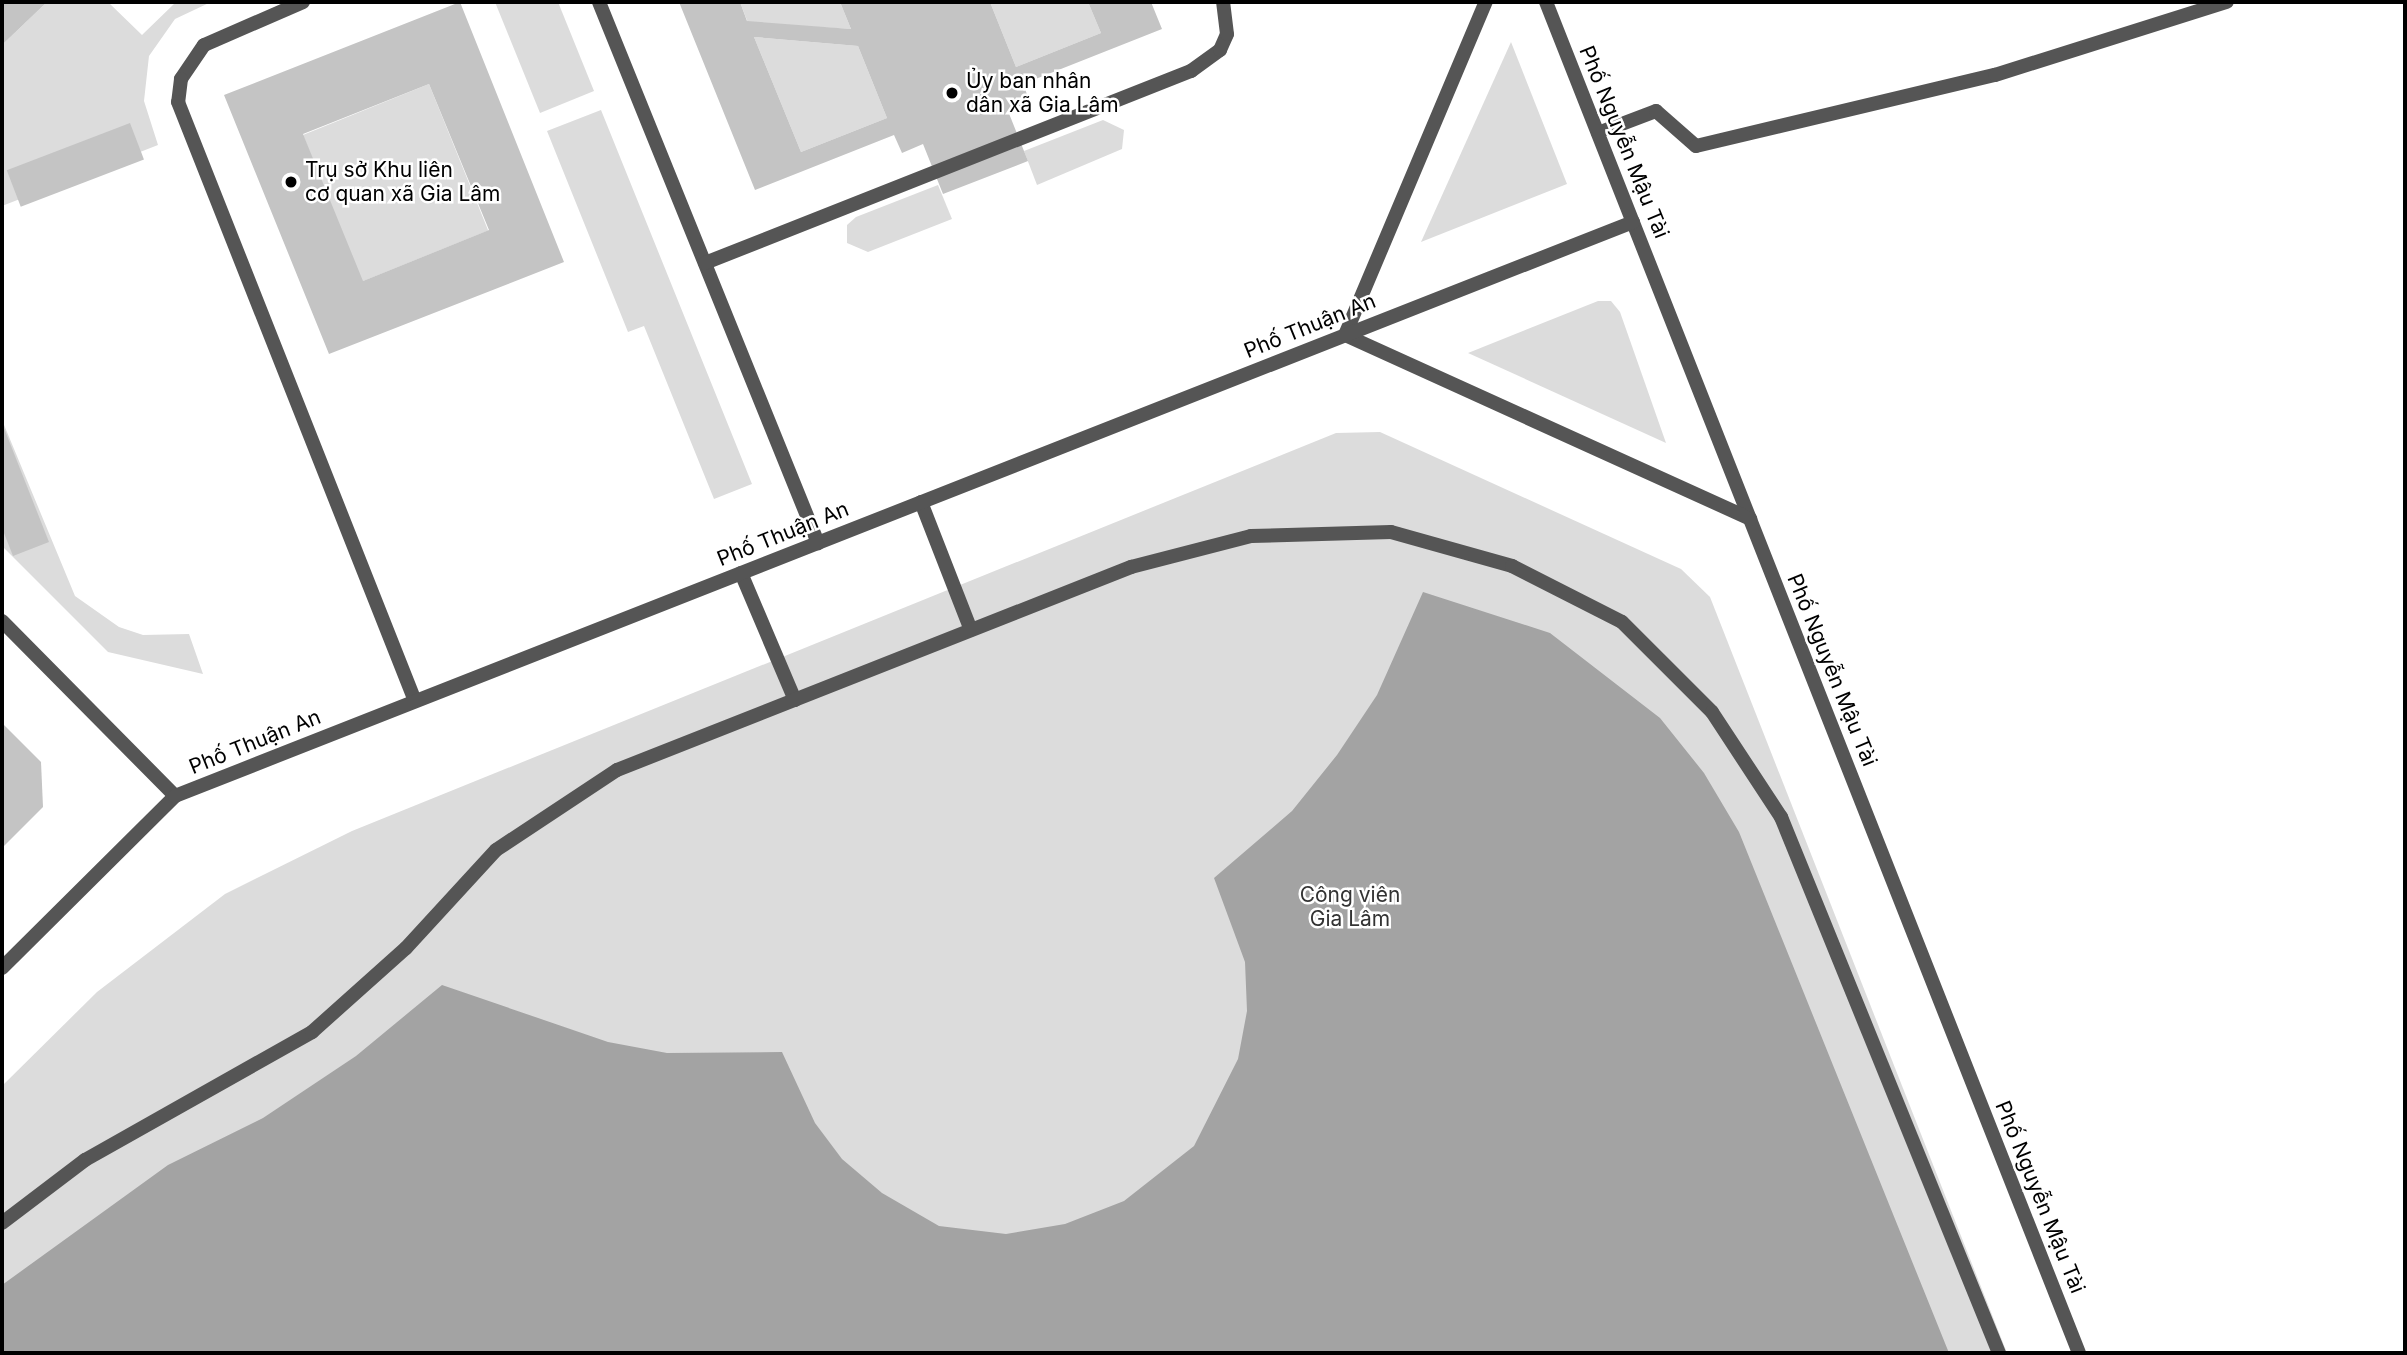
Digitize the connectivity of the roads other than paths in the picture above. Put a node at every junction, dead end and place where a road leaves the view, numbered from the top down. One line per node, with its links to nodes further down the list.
1 (303, 2): 18 (street)
2 (599, 2): 9 (street)
3 (1223, 2): 9 (street)
4 (1486, 2): 10 (street)
5 (1546, 2): 7 (street, Phố Nguyễn Mậu Tài)
6 (2227, 2): 7 (street)
7 (1598, 133): 8 (street, Phố Nguyễn Mậu Tài)
8 (1633, 222): 10 (street, Phố Thuận An); 12 (street, Phố Nguyễn Mậu Tài)
9 (705, 264): 13 (street)
10 (1345, 335): 11 (street, Phố Thuận An); 12 (street)
11 (921, 502): 13 (street, Phố Thuận An); 16 (street)
12 (1750, 519): 23 (street, Phố Nguyễn Mậu Tài)
13 (818, 543): 14 (street, Phố Thuận An)
14 (741, 573): 17 (street); 18 (street, Phố Thuận An)
15 (2, 621): 19 (street)
16 (971, 630): 17 (street); 22 (street)
17 (795, 700): 21 (street)
18 (415, 701): 19 (street, Phố Thuận An)
19 (175, 796): 20 (street, Phố Thuận An)
20 (2, 968)
21 (2, 1223)
22 (1999, 1353)
23 (2079, 1353)

